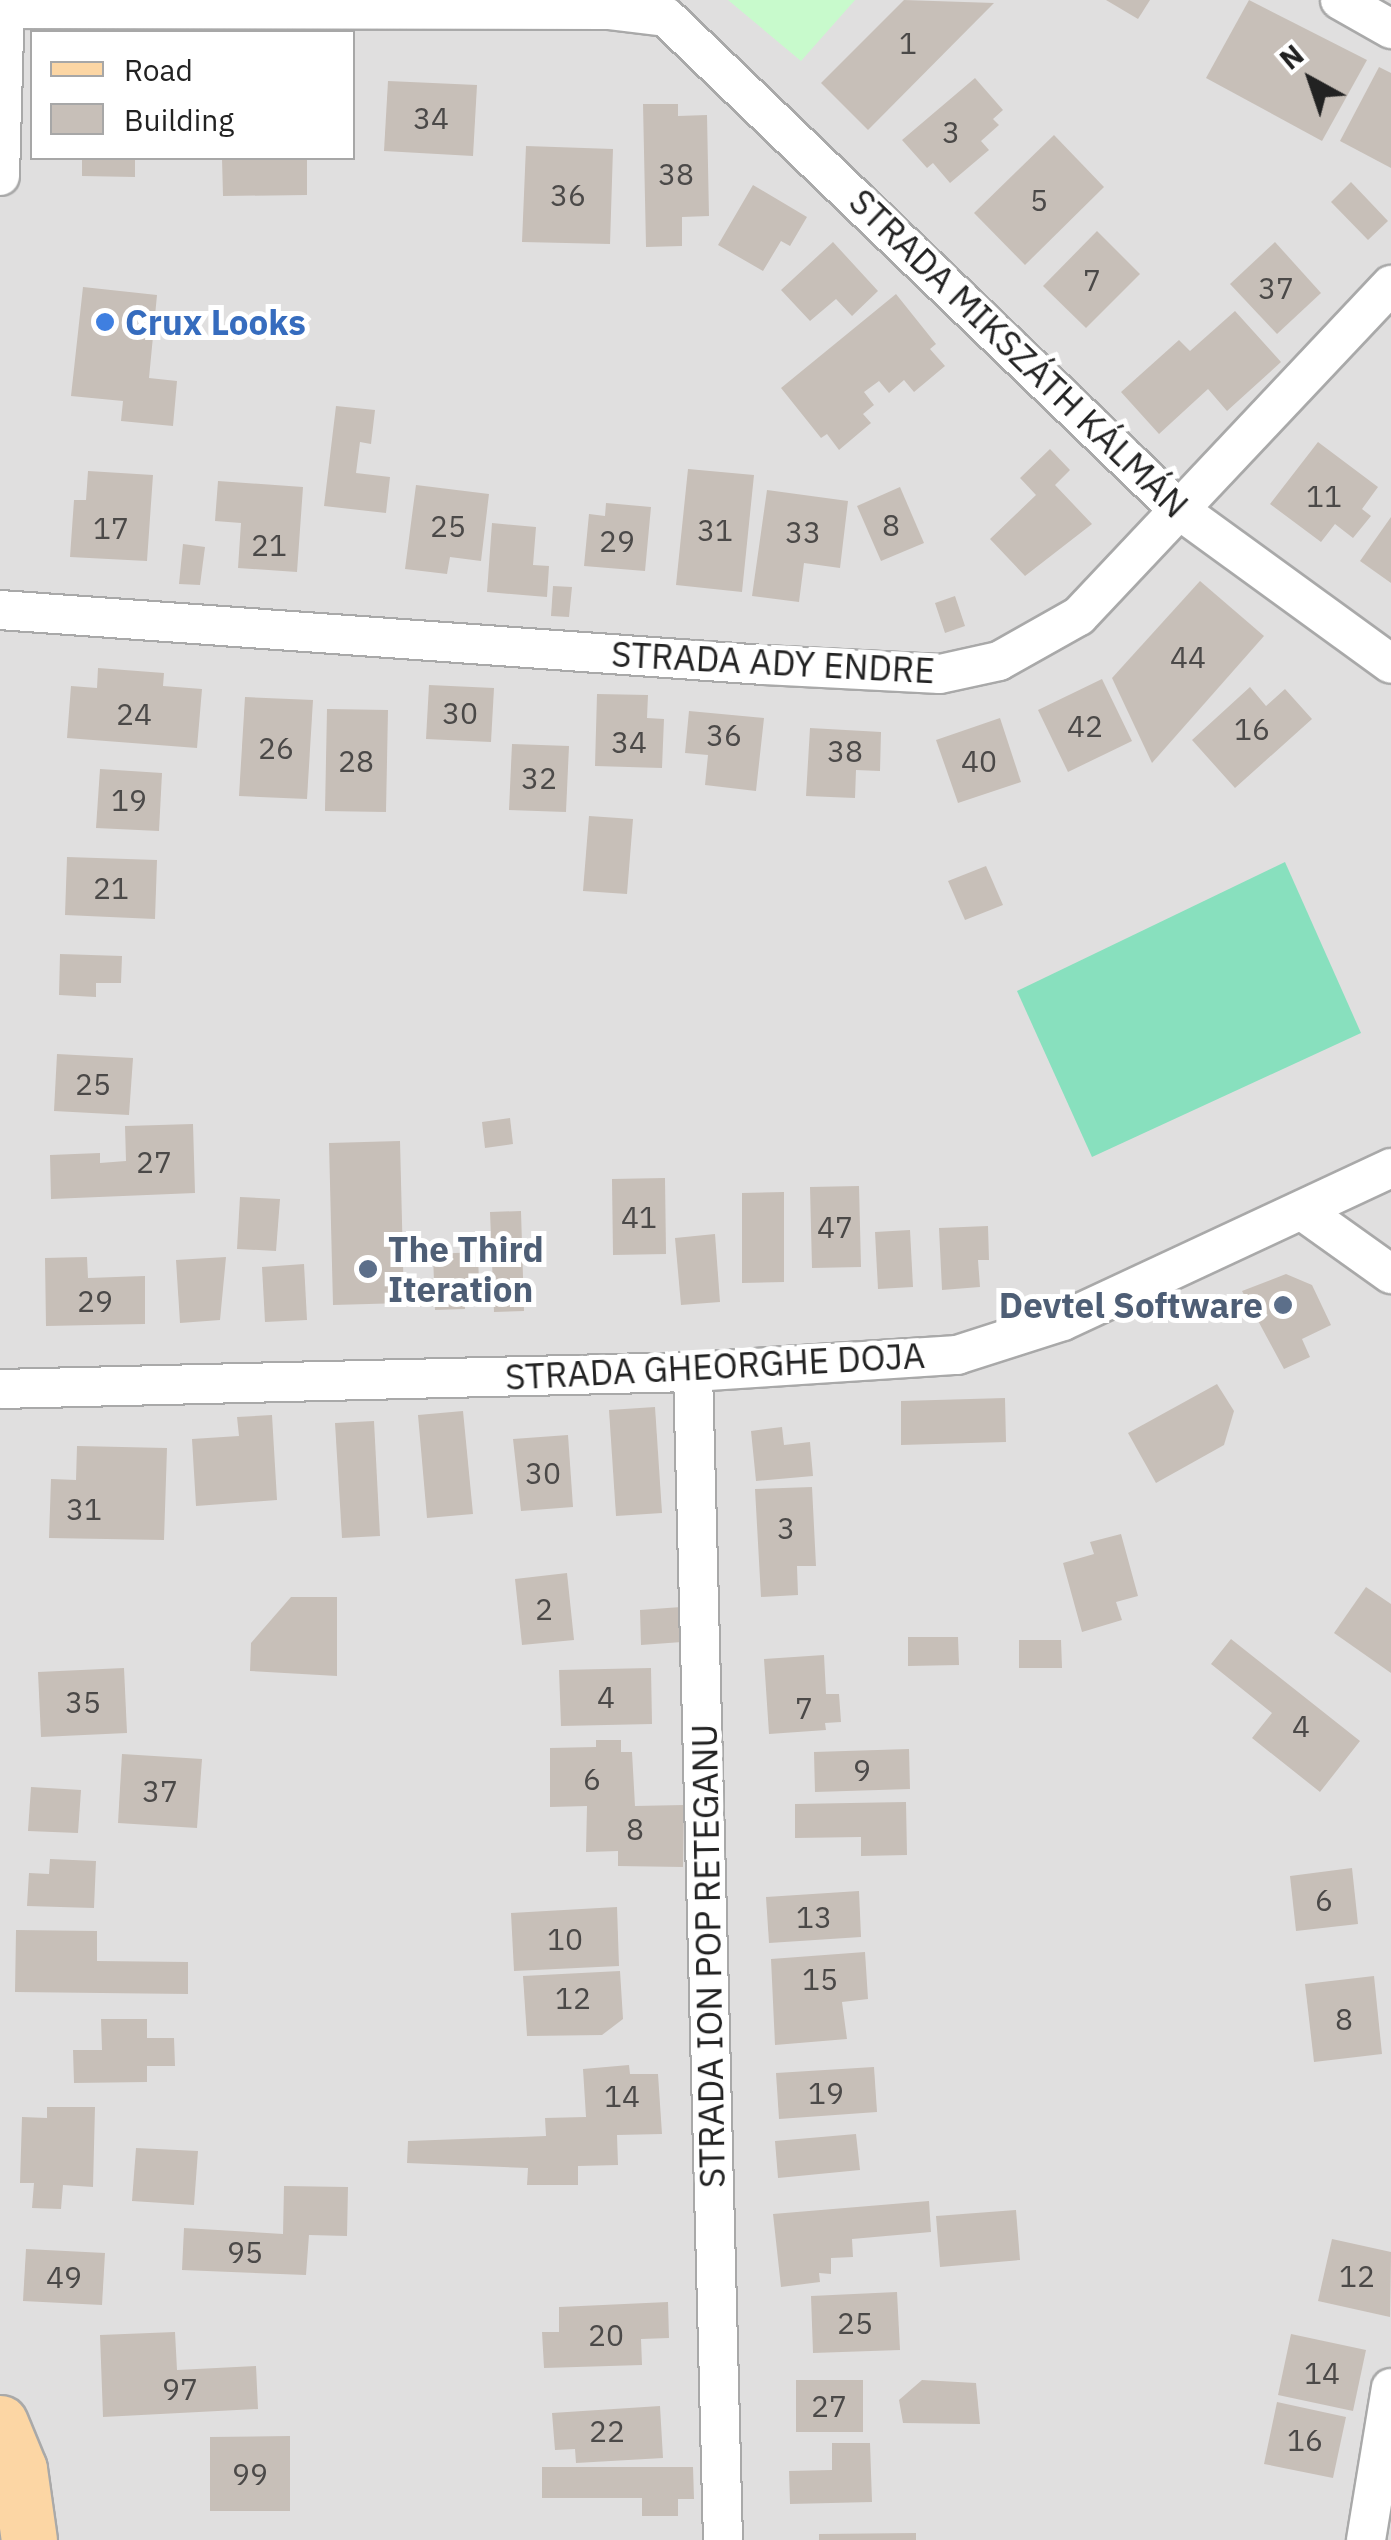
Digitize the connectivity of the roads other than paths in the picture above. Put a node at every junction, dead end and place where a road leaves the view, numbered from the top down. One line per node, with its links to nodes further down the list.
1 (1340, 0): 4 (street)
2 (3, 6): 3 (street); 5 (street)
3 (669, 8): 7 (street, STRADA MIKSZÁTH KÁLMÁN)
4 (1391, 29)
5 (0, 176)
6 (1391, 285): 7 (street, STRADA ADY ENDRE)
7 (1178, 509): 8 (street, STRADA ADY ENDRE); 9 (street, STRADA MIKSZÁTH KÁLMÁN)
8 (0, 610)
9 (1391, 664)
10 (1391, 1168): 11 (street, STRADA GHEORGHE DOJA)
11 (1304, 1212): 12 (street); 13 (street, STRADA GHEORGHE DOJA)
12 (1391, 1274)
13 (693, 1372): 14 (street, STRADA GHEORGHE DOJA); 18 (street, STRADA ION POP RETEGANU)
14 (0, 1389)
15 (1391, 2388): 19 (street)
16 (0, 2423): 17 (main road)
17 (29, 2540)
18 (723, 2540)
19 (1366, 2540)

